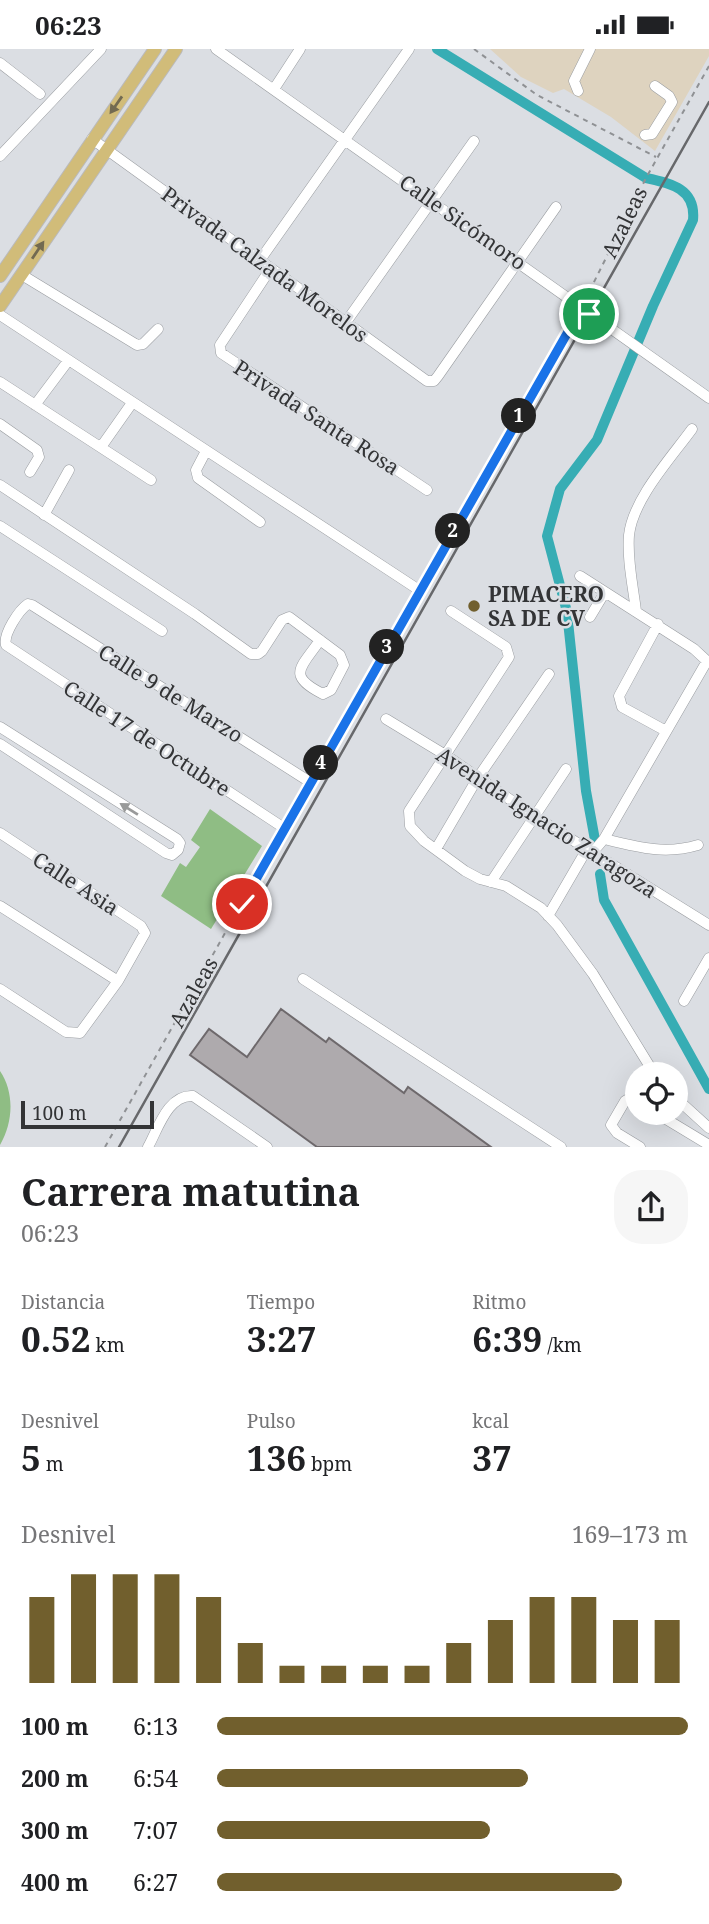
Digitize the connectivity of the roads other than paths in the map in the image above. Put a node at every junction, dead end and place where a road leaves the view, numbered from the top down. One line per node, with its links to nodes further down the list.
1 (101, 49): 18 (street)
2 (155, 49): 14 (main road, one-way to 14)
3 (176, 49): 17 (main road)
4 (216, 49): 10 (street, Calle Sicómoro)
5 (300, 49): 10 (street)
6 (408, 49): 15 (street)
7 (590, 49): 11 (street)
8 (0, 63): 12 (street)
9 (655, 86): 13 (street)
10 (274, 89): 15 (street, Calle Sicómoro)
11 (578, 91)
12 (40, 94)
13 (645, 135)
14 (92, 139): 17 (street, Privada Calzada Morelos); 25 (main road)
15 (346, 139): 19 (street, Calle Sicómoro); 21 (street)
16 (474, 141): 19 (street)
17 (107, 149): 21 (street, Privada Calzada Morelos); 24 (main road, one-way to 17)
18 (0, 156)
19 (432, 200): 22 (street, Calle Sicómoro); 29 (street)
20 (556, 208): 22 (street)
21 (260, 260): 23 (street, Privada Calzada Morelos)
22 (518, 261): 27 (street, Calle Sicómoro); 29 (street, Privada Calzada Morelos)
23 (271, 268): 29 (street, Privada Calzada Morelos); 44 (street, Privada Santa Rosa)
24 (22, 275): 26 (main road); 30 (street)
25 (0, 276)
26 (0, 306)
27 (581, 309): 33 (street, Calle Sicómoro); 49 (street)
28 (0, 315): 31 (street)
29 (346, 322)
30 (158, 330)
31 (68, 361): 34 (street); 35 (street)
32 (0, 382): 35 (street)
33 (709, 398)
34 (132, 403): 38 (street); 39 (street)
35 (35, 405): 38 (street)
36 (0, 424): 41 (street)
37 (692, 429): 52 (street)
38 (101, 447): 42 (street)
39 (206, 451): 46 (street); 49 (street)
40 (69, 470): 45 (street)
41 (30, 472)
42 (152, 480)
43 (0, 485): 45 (street)
44 (427, 490)
45 (44, 515): 56 (street)
46 (260, 522)
47 (0, 526): 55 (street)
48 (580, 576): 50 (street)
49 (419, 590): 68 (street)
50 (605, 592): 52 (street); 53 (street)
51 (450, 611): 63 (street)
52 (636, 611): 54 (street)
53 (590, 617)
54 (658, 624): 61 (street); 61 (street)
55 (162, 631)
56 (320, 640): 56 (street)
57 (10, 647): 68 (street, Calle 17 de Octubre); 68 (street, Calle 9 de Marzo)
58 (549, 674): 67 (street)
59 (386, 719): 63 (street, Avenida Ignacio Zaragoza)
60 (0, 727): 64 (street)
61 (666, 731): 71 (street)
62 (0, 744): 66 (street)
63 (447, 756): 67 (street, Avenida Ignacio Zaragoza); 73 (street)
64 (46, 757): 66 (street); 66 (street, one-way to 64)
65 (566, 768): 69 (street)
66 (39, 770)
67 (477, 779): 69 (street, Avenida Ignacio Zaragoza); 73 (street)
68 (310, 782)
69 (534, 816): 74 (street, Avenida Ignacio Zaragoza); 75 (street)
70 (0, 833): 81 (street, Calle Asia)
71 (604, 839): 72 (street); 74 (street)
72 (698, 845)
73 (436, 849): 75 (street)
74 (589, 851): 77 (street); 78 (street, Avenida Ignacio Zaragoza)
75 (491, 882): 77 (street)
76 (0, 906): 81 (street)
77 (548, 915): 84 (street)
78 (709, 925)
79 (709, 958): 83 (street)
80 (303, 979): 92 (street)
81 (118, 981): 82 (street)
82 (0, 989)
83 (684, 1001)
84 (647, 1062)
85 (625, 1101): 93 (street)
86 (688, 1109): 88 (street)
87 (676, 1125): 89 (street)
88 (709, 1128)
89 (709, 1145)
90 (148, 1147): 91 (street)
91 (267, 1147)
92 (561, 1147)
93 (640, 1147)

